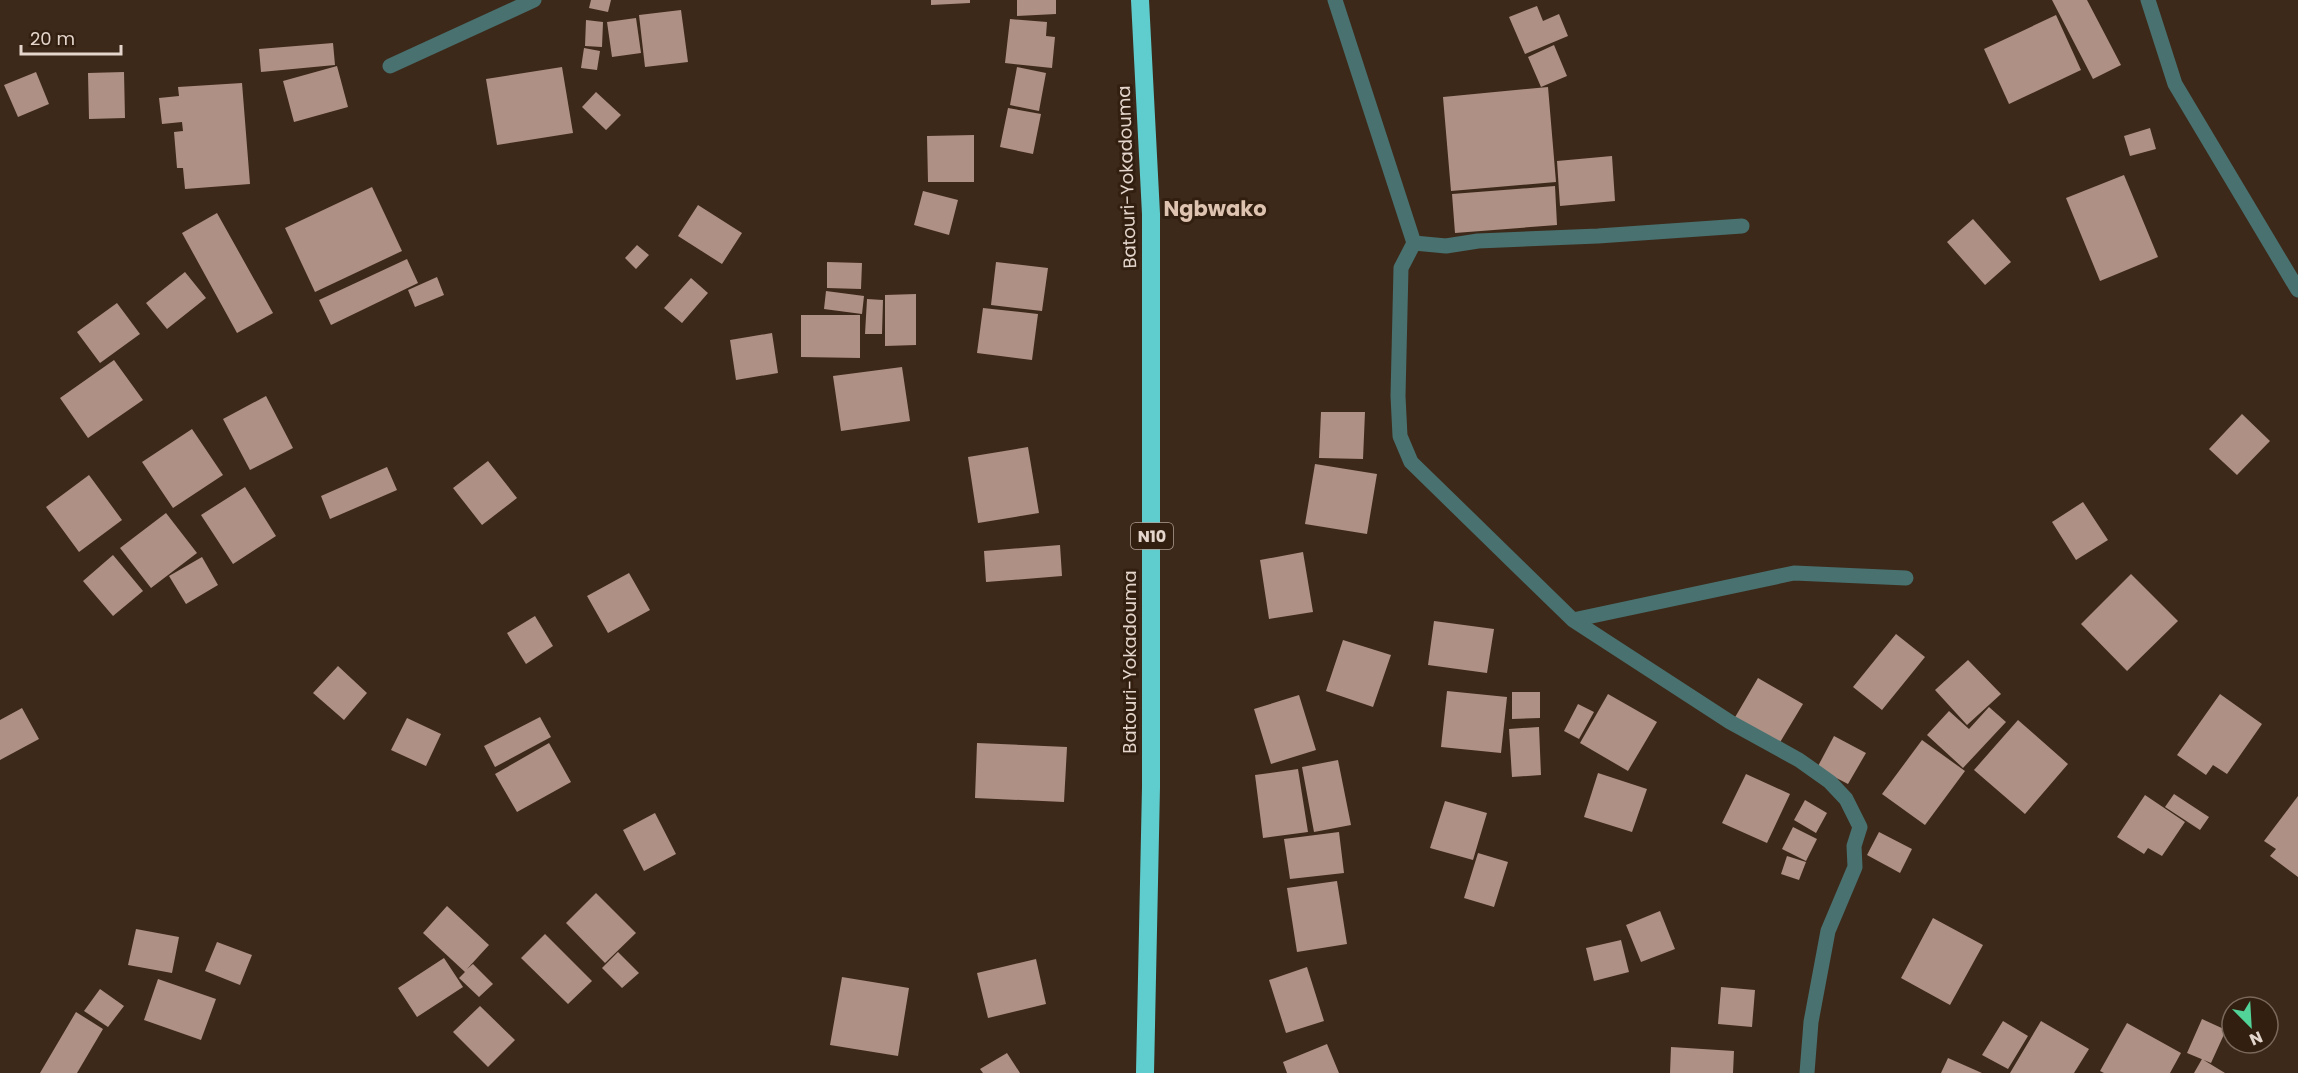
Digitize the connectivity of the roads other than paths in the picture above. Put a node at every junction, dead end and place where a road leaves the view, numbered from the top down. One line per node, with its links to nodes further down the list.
1 (534, 0): 5 (street)
2 (1140, 0): 11 (highway, Batouri-Yokadouma / N10)
3 (1335, 0): 7 (street)
4 (2148, 0): 8 (street)
5 (390, 66)
6 (1742, 226): 7 (street)
7 (1414, 243): 10 (street)
8 (2298, 290)
9 (1906, 578): 10 (street)
10 (1573, 620): 12 (street)
11 (1145, 1073)
12 (1807, 1073)

